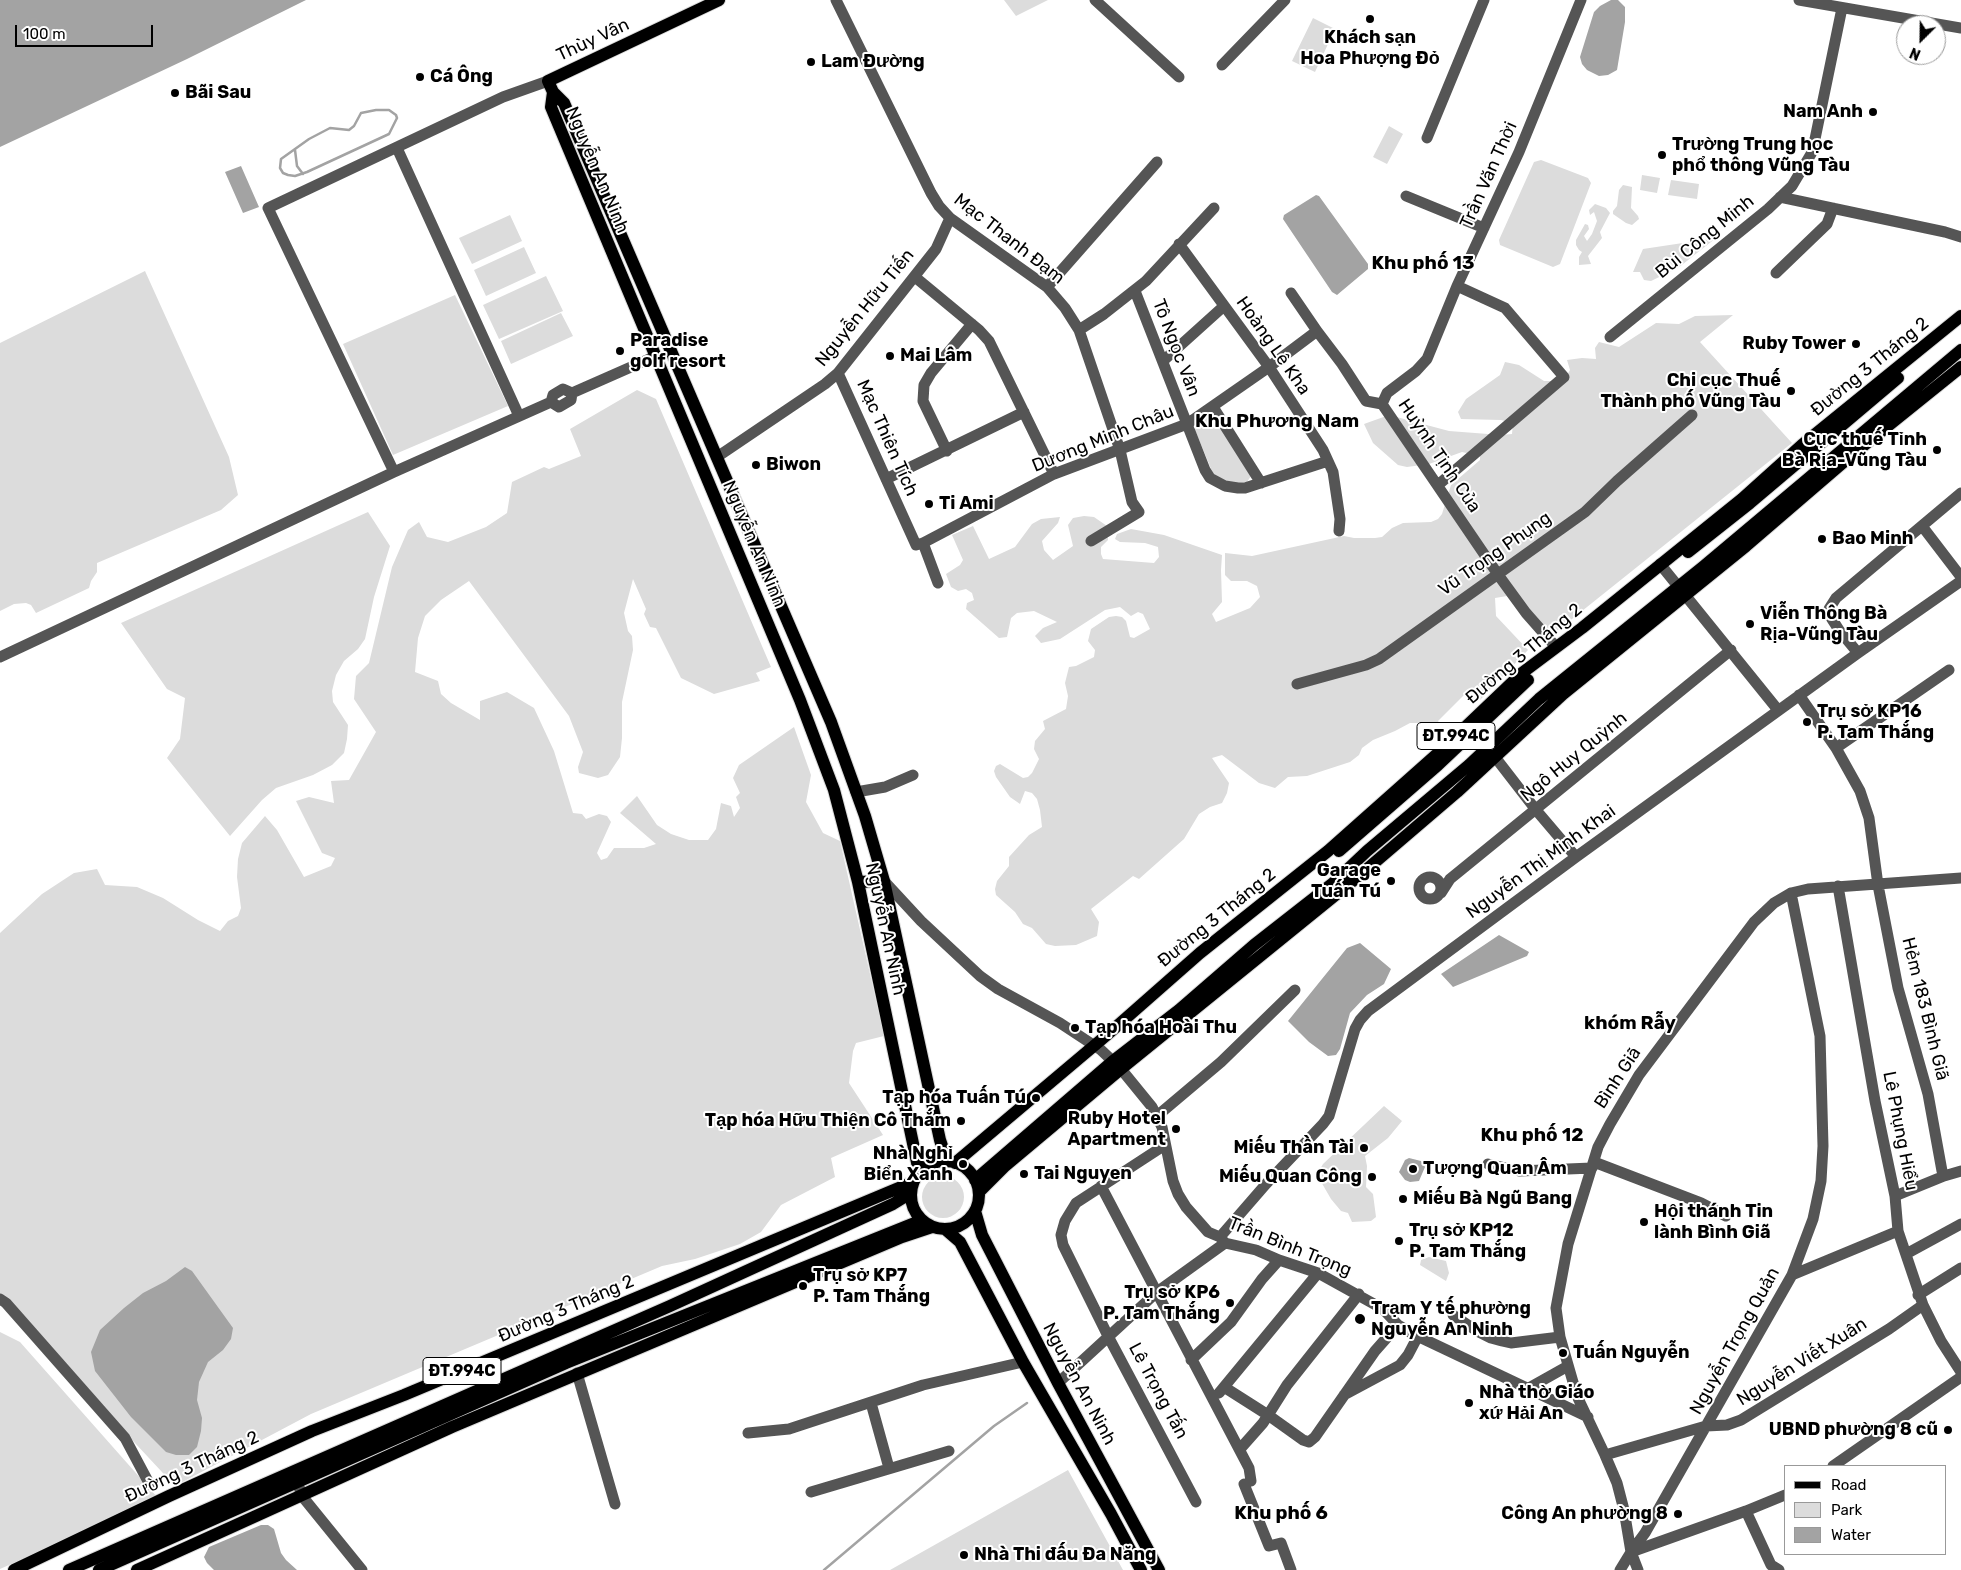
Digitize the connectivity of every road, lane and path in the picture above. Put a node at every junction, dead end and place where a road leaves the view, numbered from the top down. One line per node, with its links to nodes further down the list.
1 (719, 0): 12 (main road, Thùy Vân)
2 (836, 0): 20 (street, Mạc Thanh Đạm)
3 (1095, 0): 11 (street)
4 (1285, 0): 10 (street)
5 (1484, 0): 13 (street)
6 (1581, 0): 21 (street, Trần Văn Thời)
7 (1799, 0): 8 (street)
8 (1842, 8): 9 (street); 17 (street, Bùi Công Minh)
9 (1961, 28)
10 (1222, 65)
11 (1178, 77)
12 (551, 87): 14 (street); 37 (main road, Nguyễn An Ninh); 40 (main road, Nguyễn An Ninh)
13 (1427, 138)
14 (397, 148): 48 (street); 55 (street)
15 (1157, 162): 27 (street)
16 (1406, 196): 21 (street)
17 (1780, 197): 19 (street); 36 (street, Bùi Công Minh)
18 (1214, 208): 23 (street)
19 (1832, 208): 22 (street); 24 (street)
20 (950, 218): 25 (street, Nguyễn Hữu Tiến); 27 (street, Mạc Thanh Đạm)
21 (1484, 228): 26 (street, Trần Văn Thời)
22 (1961, 238)
23 (1179, 244): 28 (street); 30 (street, Hoàng Lê Kha)
24 (1776, 273)
25 (915, 277): 32 (street); 44 (street, Nguyễn Hữu Tiến)
26 (1457, 286): 45 (street, Trần Văn Thời); 59 (street)
27 (1047, 287): 34 (street, Mạc Thanh Đạm)
28 (1135, 291): 34 (street); 41 (street, Tô Ngọc Vân)
29 (1291, 293): 35 (street, Huỳnh Tịnh Của)
30 (1224, 306): 41 (street); 42 (street, Hoàng Lê Kha)
31 (1961, 316): 39 (main road, Đường 3 Tháng 2 / ĐT.994C)
32 (972, 324): 47 (street); 52 (street)
33 (1961, 325): 39 (main road, Đường 3 Tháng 2 / ĐT.994C)
34 (1078, 330): 51 (street, Mạc Thanh Đạm)
35 (1316, 331): 42 (street, Dương Minh Châu); 45 (street, Huỳnh Tịnh Của)
36 (1610, 337)
37 (671, 349): 40 (main road); 53 (main road, Nguyễn An Ninh)
38 (1961, 350): 70 (main road, ĐT.994C)
39 (1925, 351): 65 (main road, Đường 3 Tháng 2 / ĐT.994C)
40 (656, 356): 48 (street); 80 (main road, Nguyễn An Ninh)
41 (1163, 361): 50 (street, Tô Ngọc Vân)
42 (1269, 367): 46 (street, Dương Minh Châu); 54 (street, Hoàng Lê Kha)
43 (1961, 367): 70 (main road, ĐT.994C)
44 (838, 372): 53 (street, Nguyễn Hữu Tiến); 57 (street, Mạc Thiên Tích)
45 (1382, 404): 59 (street, Huỳnh Tịnh Của)
46 (1213, 407): 50 (street, Dương Minh Châu); 58 (street, Tô Ngọc Vân)
47 (1024, 412): 52 (street); 56 (street)
48 (519, 416): 55 (street)
49 (1692, 416): 66 (street, Vũ Trọng Phụng)
50 (1187, 424): 51 (street, Dương Minh Châu); 58 (street, Tô Ngọc Vân)
51 (1120, 450): 56 (street, Dương Minh Châu); 63 (street, Mạc Thanh Đạm)
52 (947, 451): 57 (street)
53 (717, 457): 78 (main road, Nguyễn An Ninh)
54 (1328, 461): 58 (street, Tô Ngọc Vân); 62 (street, Hoàng Lê Kha)
55 (394, 472): 74 (street)
56 (1054, 474): 64 (street, Dương Minh Châu)
57 (886, 479): 64 (street, Mạc Thiên Tích)
58 (1261, 483)
59 (1438, 484): 66 (street, Huỳnh Tịnh Của)
60 (1961, 493): 61 (street)
61 (1922, 526): 67 (street); 73 (street)
62 (1339, 531)
63 (1091, 541)
64 (919, 544): 69 (street, Mạc Thiên Tích)
65 (1663, 567): 70 (street); 71 (main road, Đường 3 Tháng 2 / ĐT.994C)
66 (1498, 574): 71 (street, Huỳnh Tịnh Của); 77 (street, Vũ Trọng Phụng)
67 (1961, 576)
68 (1961, 581): 73 (street, Nguyễn Thị Minh Khai)
69 (938, 583)
70 (1682, 591): 72 (street); 76 (main road, ĐT.994C)
71 (1561, 647): 99 (main road, Đường 3 Tháng 2 / ĐT.994C)
72 (1731, 650): 81 (street); 86 (street, Ngô Huy Quỳnh)
73 (1858, 653): 79 (street, Nguyễn Thị Minh Khai)
74 (0, 657)
75 (1949, 670): 82 (street)
76 (1579, 674): 83 (main road, ĐT.994C); 88 (main road, ĐT.994C)
77 (1297, 684)
78 (817, 691): 80 (main road); 85 (main road, Nguyễn An Ninh)
79 (1799, 694): 81 (street, Nguyễn Thị Minh Khai); 82 (street, Hẻm 183 Bình Giã)
80 (800, 700): 89 (main road, Nguyễn An Ninh)
81 (1778, 710): 90 (street, Nguyễn Thị Minh Khai)
82 (1836, 748): 94 (street, Hẻm 183 Bình Giã)
83 (1495, 757): 86 (street); 88 (main road, ĐT.994C)
84 (913, 775): 85 (street)
85 (856, 792): 87 (main road, Nguyễn An Ninh)
86 (1536, 810): 90 (street); 96 (street, Ngô Huy Quỳnh)
87 (873, 849): 89 (main road); 92 (main road, Nguyễn An Ninh)
88 (1371, 856): 100 (main road, ĐT.994C)
89 (852, 857): 93 (main road, Nguyễn An Ninh)
90 (1576, 857): 117 (street, Nguyễn Thị Minh Khai)
91 (1961, 878): 94 (street, Bình Giã)
92 (884, 881): 93 (main road); 99 (street, Trần Bình Trọng); 103 (main road, Nguyễn An Ninh)
93 (858, 882): 108 (main road, Nguyễn An Ninh)
94 (1878, 885): 95 (street, Bình Giã); 106 (street, Hẻm 183 Bình Giã)
95 (1838, 886): 97 (street, Bình Giã); 111 (street, Lê Phụng Hiểu)
96 (1441, 893)
97 (1791, 893): 105 (street, Bình Giã); 122 (street, Nguyễn Trọng Quản)
98 (1295, 990): 101 (street)
99 (1098, 1047): 100 (street, Trần Bình Trọng); 103 (main road, Đường 3 Tháng 2 / ĐT.994C)
100 (1117, 1065): 101 (street, Trần Bình Trọng); 109 (main road, ĐT.994C)
101 (1157, 1116): 102 (street, Trần Bình Trọng)
102 (1165, 1145): 110 (street, Lê Trọng Tấn); 117 (street, Trần Bình Trọng)
103 (955, 1164): 108 (main road, ĐT.994C); 109 (main road)
104 (1488, 1164): 105 (street)
105 (1593, 1165): 113 (street); 131 (street, Bình Giã)
106 (1942, 1171)
107 (1961, 1171): 111 (street)
108 (915, 1183): 115 (main road); 164 (main road, Đường 3 Tháng 2 / ĐT.994C); 165 (main road, ĐT.994C)
109 (977, 1186): 112 (main road)
110 (1101, 1186): 123 (street); 129 (street, Lê Trọng Tấn)
111 (1895, 1196): 116 (street, Lê Phụng Hiểu)
112 (975, 1211): 115 (main road, ĐT.994C); 138 (main road, Nguyễn An Ninh)
113 (1726, 1216)
114 (1961, 1224): 118 (street)
115 (933, 1225): 133 (main road, Nguyễn An Ninh); 136 (main road, ĐT.994C); 153 (main road, ĐT.994C)
116 (1898, 1231): 118 (street, Lê Phụng Hiểu); 122 (street)
117 (1222, 1240): 119 (street, Trần Bình Trọng); 123 (street, Nguyễn Thị Minh Khai)
118 (1906, 1254): 126 (street, Lê Phụng Hiểu)
119 (1279, 1260): 121 (street, Trần Bình Trọng); 132 (street)
120 (1961, 1268): 126 (street, Nguyễn Viết Xuân)
121 (1318, 1273): 124 (street, Trần Bình Trọng); 139 (street)
122 (1792, 1275): 146 (street, Nguyễn Trọng Quản)
123 (1157, 1292): 129 (street, Nguyễn Thị Minh Khai); 132 (street)
124 (1359, 1294): 128 (street, Trần Bình Trọng); 144 (street)
125 (0, 1298): 154 (street)
126 (1921, 1300): 135 (street, Lê Phụng Hiểu); 146 (street, Nguyễn Viết Xuân)
127 (1453, 1315): 131 (street)
128 (1398, 1325): 130 (street, Trần Bình Trọng); 141 (street)
129 (1108, 1336): 138 (street, Nguyễn Thị Minh Khai); 158 (street, Lê Trọng Tấn)
130 (1418, 1336): 140 (street, Trần Bình Trọng); 141 (street)
131 (1560, 1337): 134 (street, Bình Giã)
132 (1191, 1360): 142 (street)
133 (1023, 1362): 143 (street); 162 (main road, Nguyễn An Ninh)
134 (1568, 1366): 140 (street); 145 (street, Bình Giã)
135 (1961, 1372)
136 (577, 1373): 156 (main road, ĐT.994C); 159 (street)
137 (1961, 1378): 151 (street)
138 (1058, 1383): 160 (main road, Nguyễn An Ninh)
139 (1224, 1387): 142 (street); 144 (street)
140 (1527, 1389): 145 (street, Trần Bình Trọng)
141 (1342, 1396): 144 (street)
142 (1213, 1400): 148 (street)
143 (872, 1403): 147 (street); 152 (street)
144 (1268, 1415): 148 (street)
145 (1588, 1417): 150 (street, Bình Giã)
146 (1706, 1426): 150 (street, Nguyễn Viết Xuân); 163 (street, Nguyễn Trọng Quản)
147 (748, 1433)
148 (1240, 1450): 171 (street)
149 (949, 1451): 152 (street)
150 (1605, 1455): 163 (street, Bình Giã)
151 (1836, 1465)
152 (889, 1468): 155 (street)
153 (297, 1481): 156 (street); 166 (main road, ĐT.994C)
154 (150, 1485)
155 (811, 1492)
156 (302, 1496): 167 (main road, ĐT.994C); 168 (street)
157 (1784, 1496): 161 (street)
158 (1196, 1502)
159 (615, 1504)
160 (1125, 1507): 162 (main road); 170 (main road, Nguyễn An Ninh)
161 (1746, 1511): 163 (street); 174 (street)
162 (1111, 1514): 169 (main road, Nguyễn An Ninh)
163 (1631, 1552): 172 (street); 173 (street, Bình Giã)
164 (14, 1570)
165 (68, 1570)
166 (99, 1570)
167 (137, 1570)
168 (362, 1570)
169 (1141, 1570)
170 (1159, 1570)
171 (1291, 1570)
172 (1620, 1570)
173 (1638, 1570)
174 (1779, 1570)

